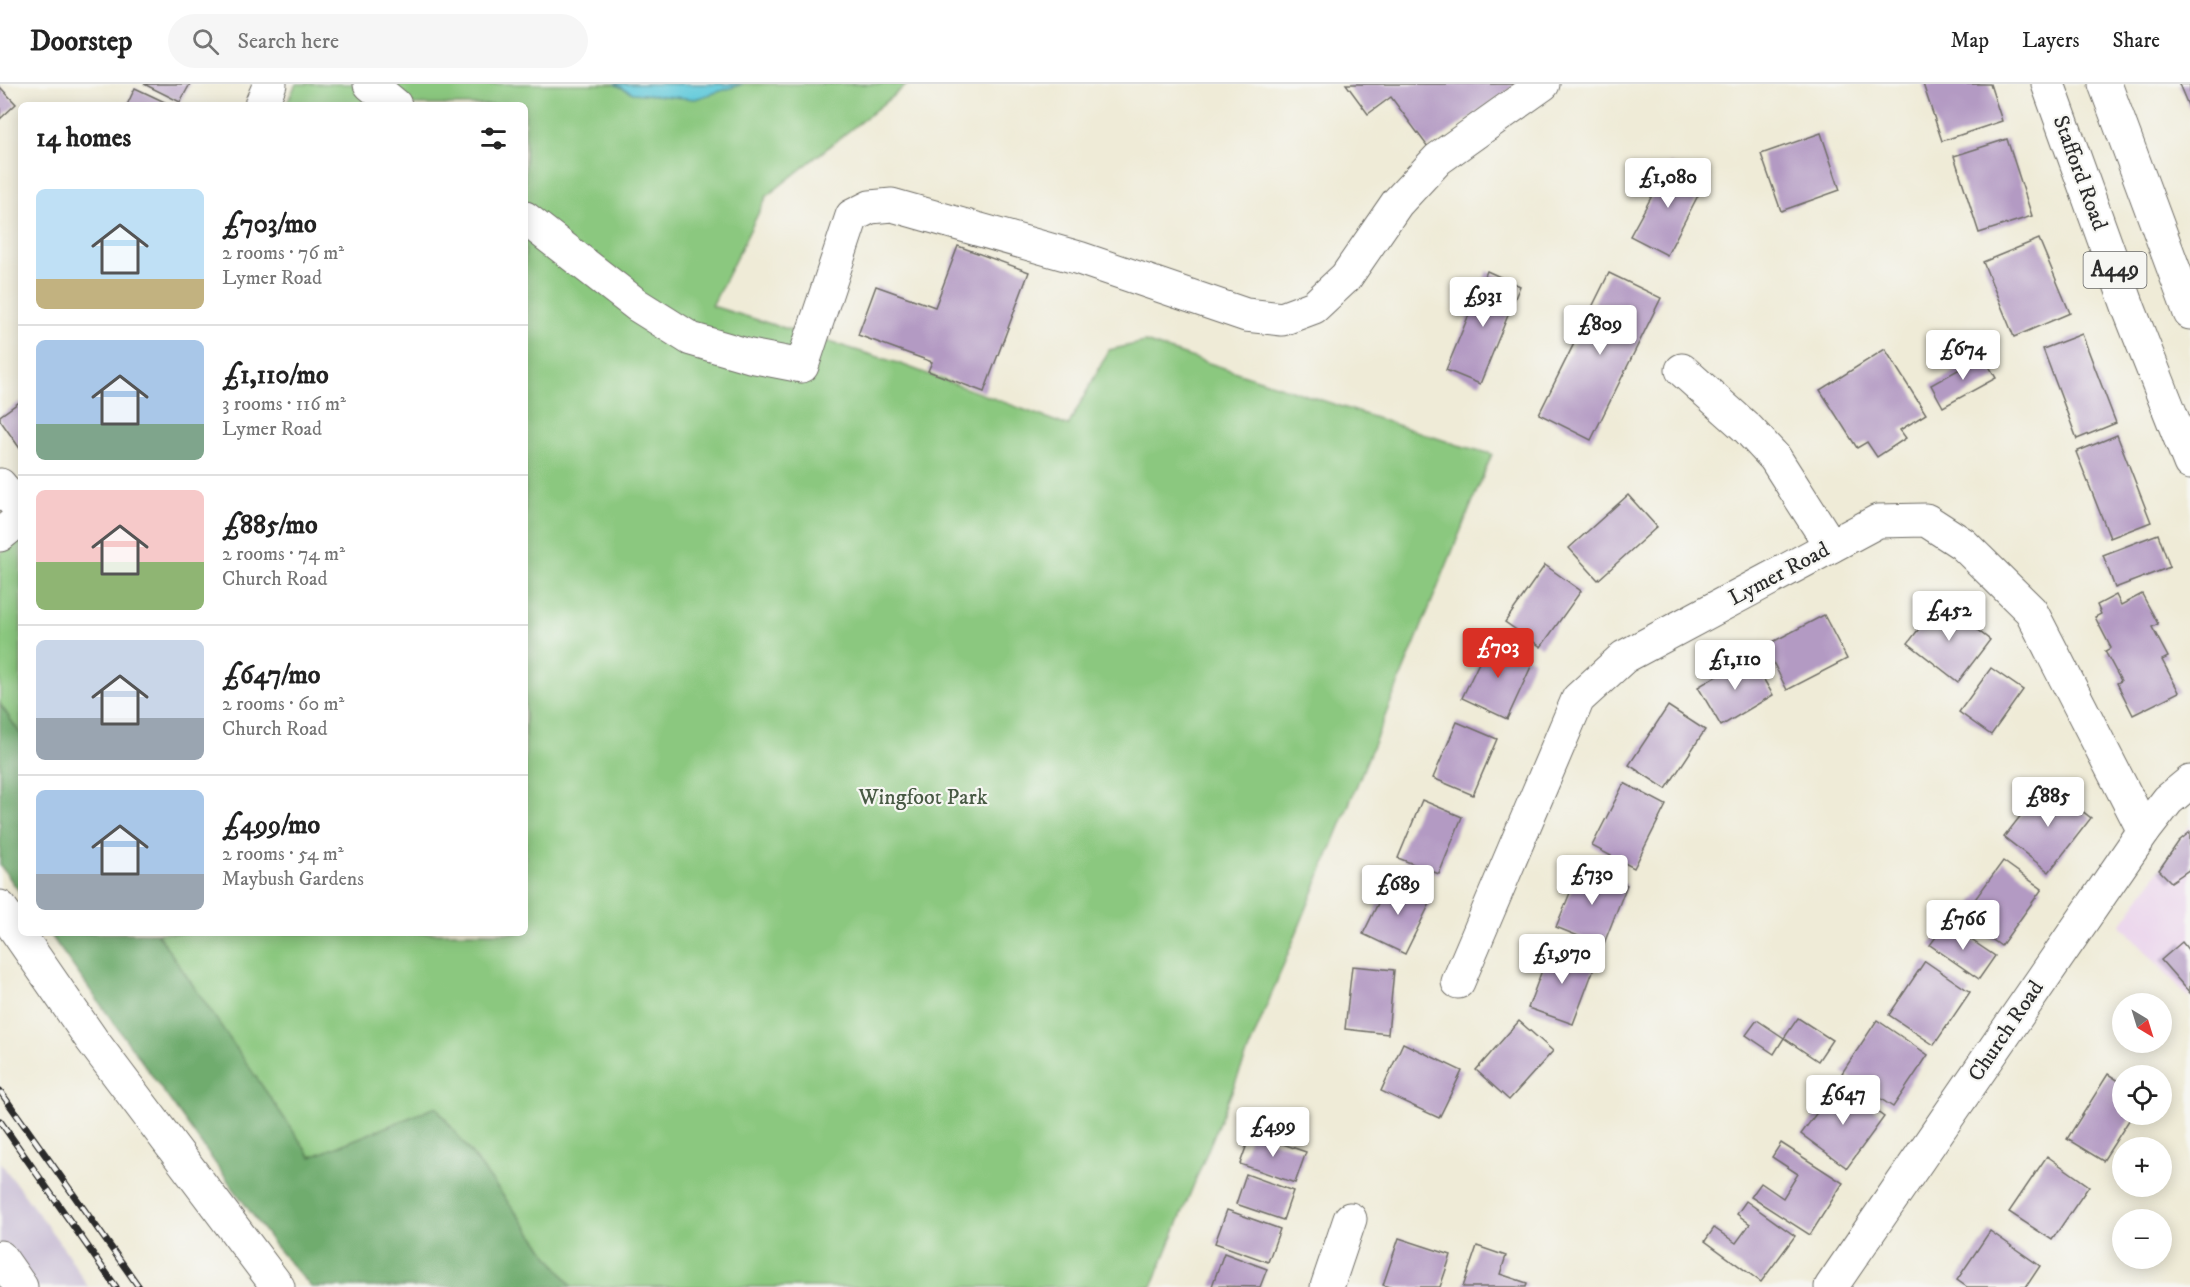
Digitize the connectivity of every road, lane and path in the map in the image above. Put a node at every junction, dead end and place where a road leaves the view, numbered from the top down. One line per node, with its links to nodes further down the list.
1 (270, 84): 6 (main road)
2 (370, 84): 7 (main road)
3 (1543, 84): 8 (main road)
4 (2048, 84): 11 (main road, Stafford Road / A449)
5 (2105, 84): 9 (main road, A449)
6 (262, 102)
7 (391, 102)
8 (528, 220)
9 (2190, 313)
10 (1682, 370): 16 (main road)
11 (2189, 457)
12 (0, 484): 13 (main road)
13 (18, 506)
14 (18, 520): 15 (main road)
15 (0, 535)
16 (1831, 546): 18 (main road, Lymer Road); 22 (main road, Lymer Road)
17 (2190, 782): 18 (main road, Church Road)
18 (2144, 831): 28 (main road, Church Road)
19 (0, 907): 20 (main road)
20 (18, 933)
21 (20, 936): 26 (main road)
22 (1458, 982)
23 (1350, 1219): 27 (main road)
24 (0, 1257): 25 (main road)
25 (21, 1287)
26 (278, 1287)
27 (1327, 1287)
28 (1831, 1287)

